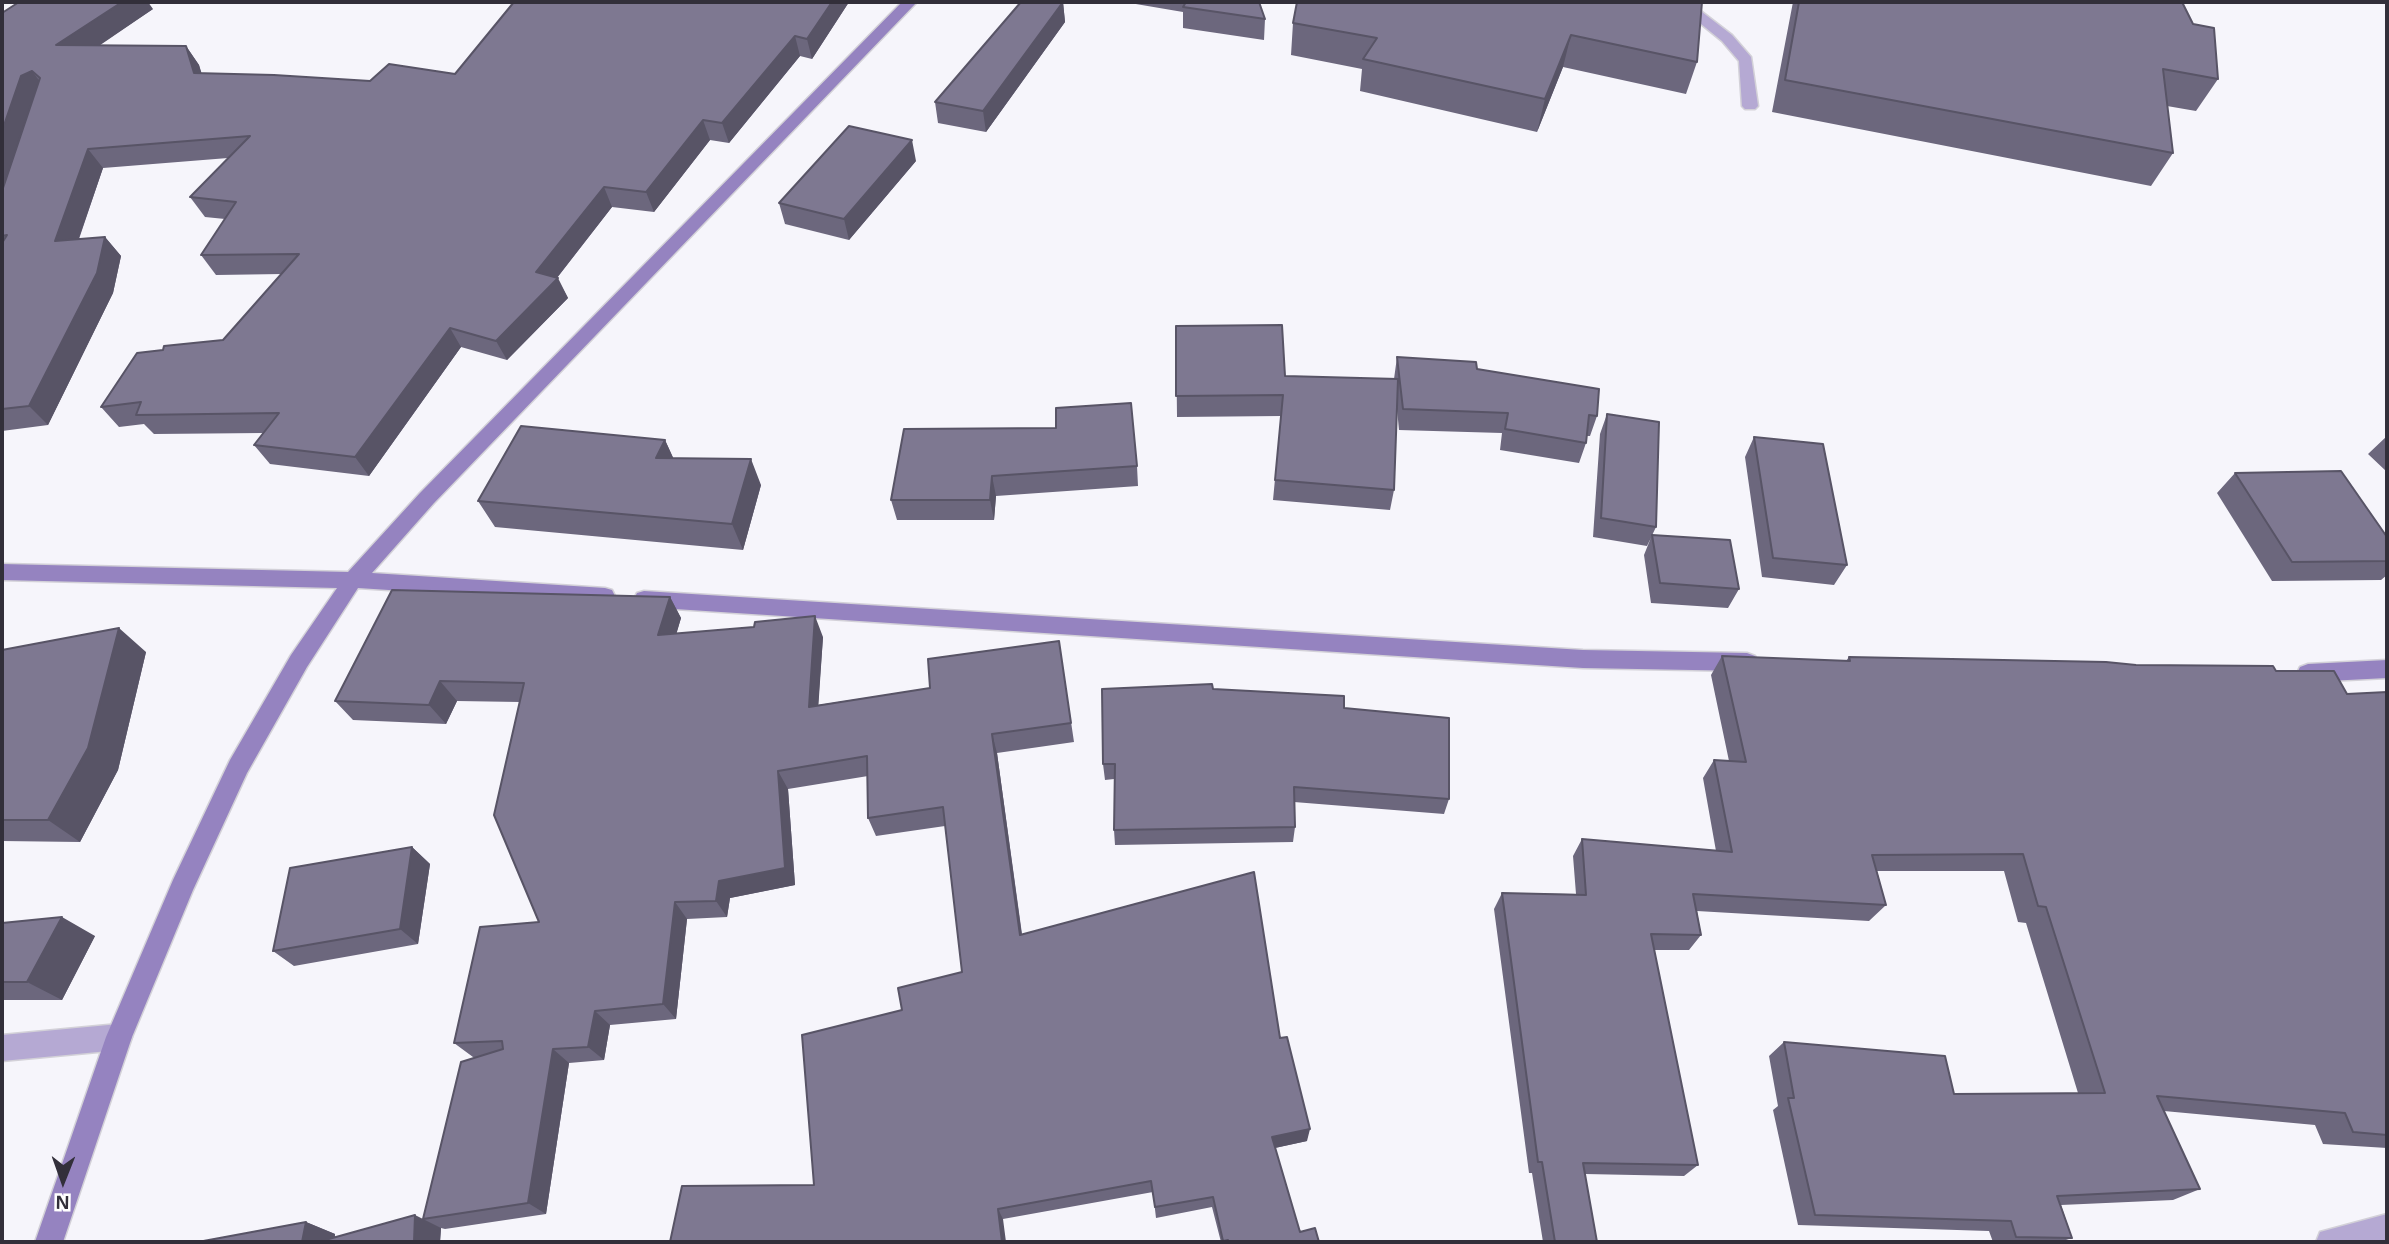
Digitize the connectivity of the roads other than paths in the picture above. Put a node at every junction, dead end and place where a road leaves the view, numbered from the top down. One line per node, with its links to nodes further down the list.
1 (910, 2): 5 (street)
2 (1681, 2): 3 (street)
3 (1750, 106)
4 (2, 572): 5 (street)
5 (353, 580): 6 (street); 9 (street)
6 (1765, 663)
7 (2387, 669): 8 (street)
8 (2282, 674)
9 (119, 1037): 10 (street); 12 (street)
10 (2, 1048)
11 (2387, 1228): 13 (street)
12 (49, 1242)
13 (2330, 1242)

